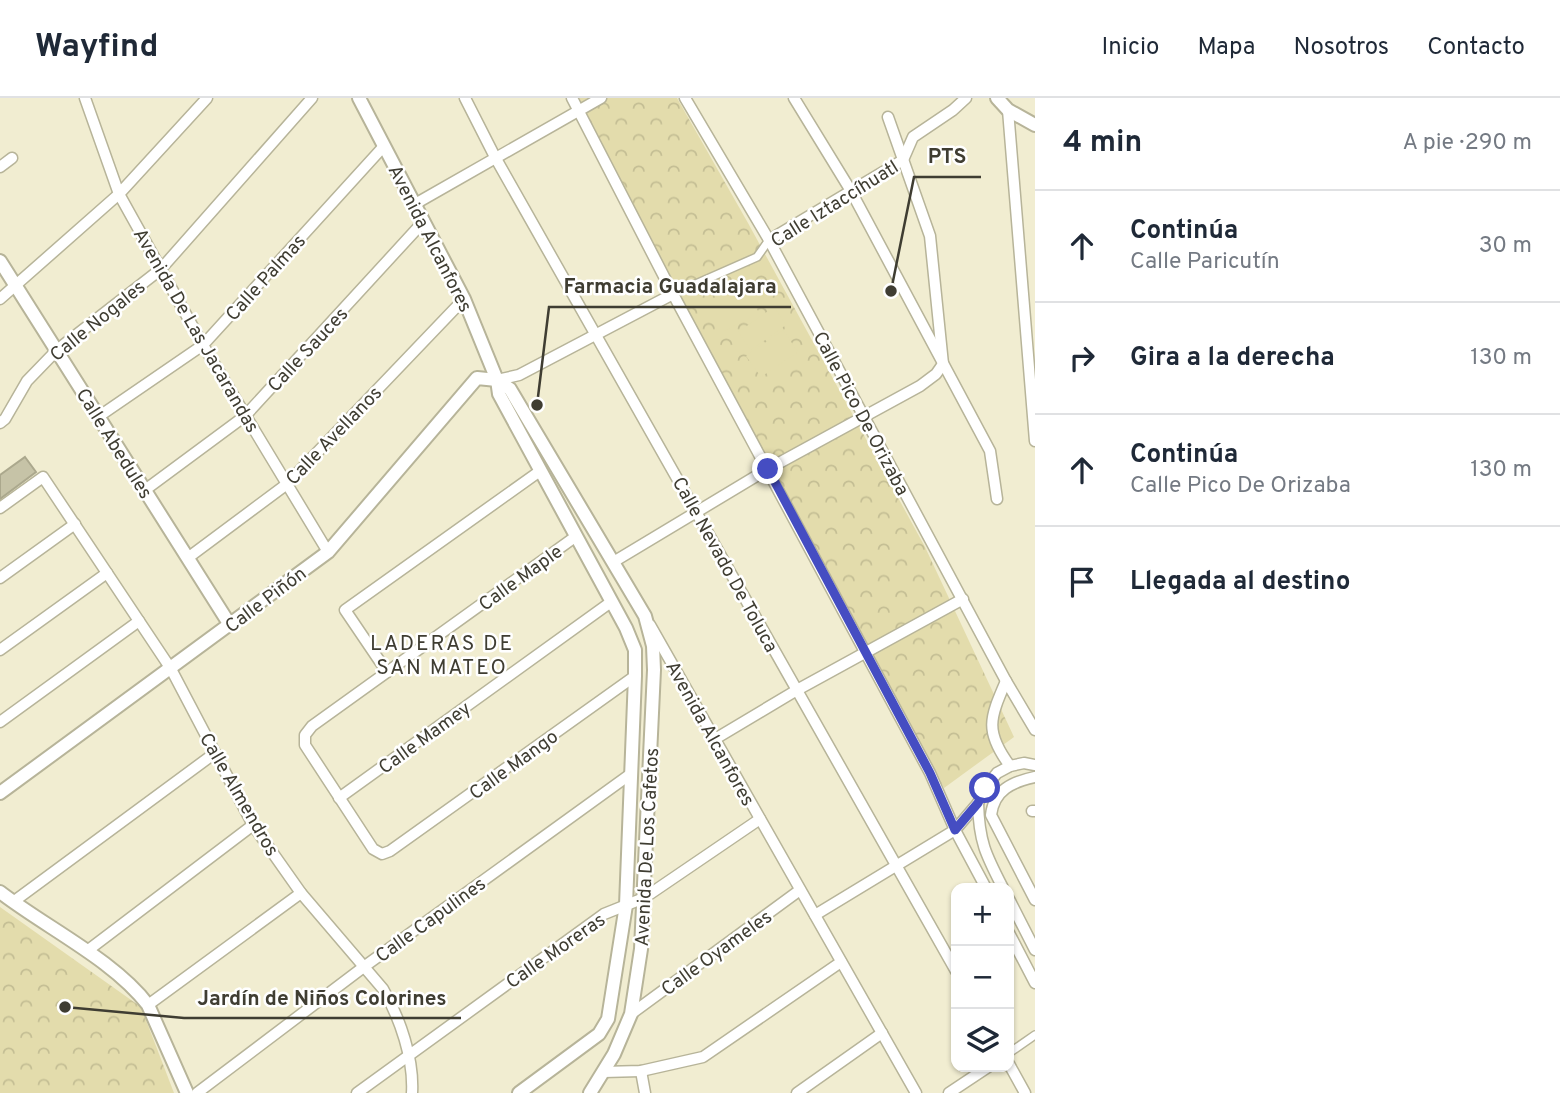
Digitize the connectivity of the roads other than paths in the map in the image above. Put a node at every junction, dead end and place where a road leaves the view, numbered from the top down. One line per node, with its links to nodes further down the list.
1 (207, 98): 22 (street)
2 (312, 98): 27 (street, Calle Nogales)
3 (359, 98): 16 (street, Avenida Alcanfores)
4 (465, 98): 17 (street, Calle Nevado De Toluca)
5 (572, 98): 12 (street)
6 (601, 98): 12 (street)
7 (685, 98): 25 (street, Calle Pico De Orizaba)
8 (794, 98): 21 (street)
9 (966, 98): 19 (street, Calle Iztaccíhuatl)
10 (996, 98): 13 (street)
11 (89, 101): 22 (street, Avenida De Las Jacarandas)
12 (579, 110): 17 (street); 29 (street)
13 (1009, 110): 15 (street); 34 (street)
14 (888, 117): 19 (street)
15 (1035, 125)
16 (384, 146): 23 (street, Avenida Alcanfores); 33 (street, Calle Palmas)
17 (495, 157): 23 (street); 32 (street, Calle Nevado De Toluca)
18 (12, 158): 20 (street)
19 (904, 160): 21 (street, Calle Iztaccíhuatl); 36 (street)
20 (0, 167)
21 (851, 191): 25 (street, Calle Iztaccíhuatl); 36 (street)
22 (119, 194): 27 (street, Avenida De Las Jacarandas); 28 (street)
23 (415, 204): 24 (street, Avenida Alcanfores)
24 (424, 221): 31 (street, Avenida Alcanfores); 38 (street, Calle Sauces)
25 (769, 240): 29 (street, Calle Iztaccíhuatl); 40 (street, Calle Pico De Orizaba)
26 (0, 261): 28 (street, Calle Abedules)
27 (161, 268): 33 (street, Avenida De Las Jacarandas); 35 (street, Calle Nogales)
28 (15, 285): 30 (street); 35 (street, Calle Abedules)
29 (673, 294): 32 (street, Calle Iztaccíhuatl); 43 (street)
30 (0, 299)
31 (464, 299): 37 (street, Avenida Alcanfores); 45 (street, Calle Avellanos)
32 (597, 334): 37 (street, Calle Iztaccíhuatl); 49 (street, Calle Nevado De Toluca)
33 (203, 345): 38 (street, Avenida De Las Jacarandas); 39 (street, Calle Palmas)
34 (1031, 345): 42 (street)
35 (57, 350): 39 (street, Calle Abedules); 41 (street, Calle Nogales)
36 (943, 364): 40 (street); 47 (street)
37 (497, 380): 44 (street, Avenida Alcanfores); 52 (street, Calle Piñón); 54 (street, Avenida Alcanfores)
38 (245, 416): 45 (street, Avenida De Las Jacarandas); 46 (street, Calle Sauces)
39 (98, 417): 46 (street, Calle Abedules)
40 (864, 417): 43 (street); 57 (street, Calle Pico De Orizaba)
41 (0, 423)
42 (1035, 441)
43 (768, 469): 49 (street); 64 (street)
44 (540, 471): 51 (street, Avenida Alcanfores); 66 (street)
45 (287, 484): 52 (street, Avenida De Las Jacarandas); 53 (street, Calle Avellanos)
46 (145, 490): 53 (street, Calle Abedules)
47 (997, 499)
48 (0, 508): 50 (street, Calle Almendros)
49 (697, 513): 54 (street); 69 (street, Calle Nevado De Toluca)
50 (75, 524): 55 (street, Calle Almendros); 56 (street)
51 (575, 537): 58 (street, Avenida Alcanfores); 66 (street, Calle Maple)
52 (327, 552): 61 (street, Calle Piñón)
53 (189, 557): 61 (street, Calle Abedules)
54 (615, 561): 59 (street, Avenida Alcanfores)
55 (107, 573): 60 (street, Calle Almendros); 63 (street)
56 (0, 578)
57 (962, 599): 64 (street); 68 (street, Calle Pico De Orizaba)
58 (611, 602): 62 (street, Avenida Alcanfores); 79 (street, Calle Mamey)
59 (645, 616): 62 (street); 72 (street, Avenida Alcanfores); 90 (street, Avenida De Los Cafetos)
60 (139, 621): 65 (street, Calle Almendros); 70 (street)
61 (230, 625): 65 (street, Calle Piñón)
62 (626, 628): 67 (street, Avenida De Los Cafetos)
63 (0, 650)
64 (866, 651): 69 (street); 83 (street)
65 (171, 669): 73 (street, Calle Almendros); 78 (street, Calle Piñón)
66 (387, 672): 79 (street, Calle Maple)
67 (635, 676): 76 (street, Avenida De Los Cafetos); 79 (street, Calle Mango)
68 (1006, 681): 71 (street, Calle Pico De Orizaba); 75 (street)
69 (797, 690): 72 (street); 84 (street, Calle Nevado De Toluca)
70 (0, 722)
71 (1035, 730)
72 (715, 739): 81 (street, Avenida Alcanfores)
73 (215, 753): 82 (street, Calle Almendros); 92 (street)
74 (1035, 765): 75 (street)
75 (1010, 766): 80 (street)
76 (632, 773): 93 (street, Avenida De Los Cafetos); 101 (street, Calle Capulines)
77 (1035, 777): 91 (street)
78 (0, 793)
79 (339, 797)
80 (978, 803): 83 (street); 86 (street)
81 (760, 819): 87 (street, Avenida Alcanfores); 90 (street, Calle Moreras)
82 (253, 825): 89 (street, Calle Almendros); 98 (street)
83 (955, 830): 84 (street); 85 (street)
84 (897, 866): 95 (street); 100 (street, Calle Nevado De Toluca)
85 (983, 883)
86 (1000, 883)
87 (800, 890): 95 (street, Avenida Alcanfores); 104 (street, Calle Oyameles)
88 (0, 892): 92 (street)
89 (301, 893): 101 (street, Calle Almendros); 103 (street)
90 (644, 898): 93 (street, Calle Moreras); 104 (street, Avenida De Los Cafetos)
91 (1035, 900)
92 (13, 902): 98 (street)
93 (626, 905): 108 (street, Calle Moreras); 117 (street, Avenida De Los Cafetos)
94 (1014, 909): 97 (street)
95 (815, 915): 99 (street, Avenida Alcanfores)
96 (1014, 943): 102 (street)
97 (1035, 950)
98 (87, 951): 103 (street)
99 (841, 962): 105 (street, Avenida Alcanfores); 109 (street)
100 (951, 962)
101 (365, 966): 108 (street, Calle Almendros); 114 (street, Calle Capulines)
102 (1035, 983)
103 (148, 1005): 113 (street)
104 (631, 1014): 112 (street, Avenida De Los Cafetos)
105 (881, 1033): 120 (street); 121 (street, Avenida Alcanfores)
106 (1035, 1035): 107 (street)
107 (1014, 1050)
108 (408, 1055): 115 (street, Calle Moreras); 116 (street, Calle Almendros)
109 (641, 1071): 112 (street); 119 (street)
110 (980, 1072): 122 (street)
111 (1013, 1072): 123 (street)
112 (603, 1073): 118 (street, Avenida De Los Cafetos)
113 (187, 1093)
114 (197, 1093)
115 (357, 1093)
116 (412, 1093)
117 (519, 1093)
118 (590, 1093)
119 (645, 1093)
120 (797, 1093)
121 (916, 1093)
122 (949, 1093)
123 (1025, 1093)

